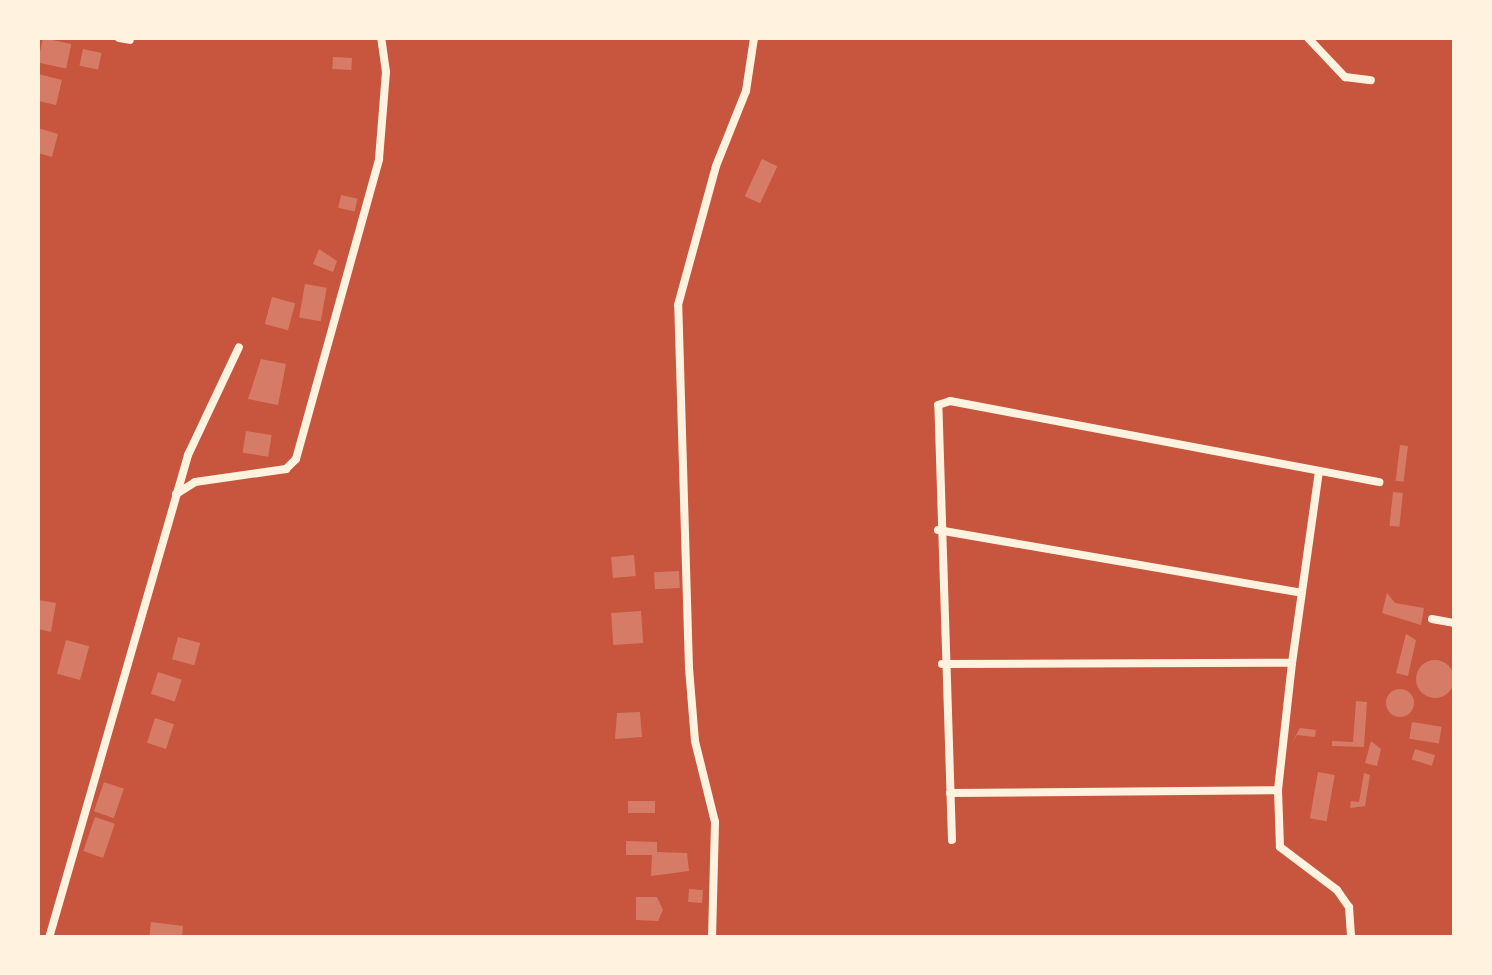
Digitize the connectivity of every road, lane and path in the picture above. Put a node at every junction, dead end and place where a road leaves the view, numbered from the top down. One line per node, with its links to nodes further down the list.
1 (119, 38): 5 (street)
2 (381, 38): 10 (street)
3 (754, 38): 21 (street)
4 (1308, 38): 6 (street)
5 (130, 40)
6 (1372, 80)
7 (239, 347): 10 (street)
8 (1320, 471): 9 (street); 11 (street); 12 (street)
9 (1380, 482)
10 (176, 494): 20 (street)
11 (938, 530): 12 (street); 16 (street)
12 (1302, 593): 15 (street)
13 (1432, 619): 14 (street)
14 (1454, 623)
15 (1292, 663): 16 (street); 17 (street)
16 (942, 664): 18 (street)
17 (1278, 790): 18 (street); 22 (street)
18 (950, 793): 19 (street)
19 (952, 840)
20 (49, 938)
21 (712, 938)
22 (1351, 938)

